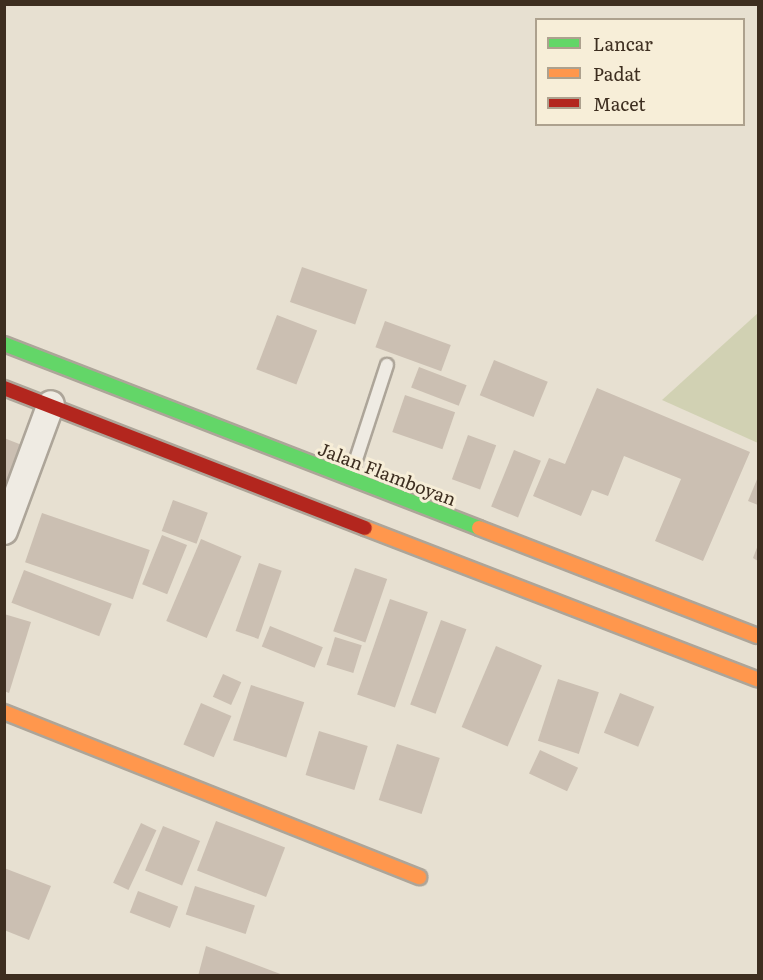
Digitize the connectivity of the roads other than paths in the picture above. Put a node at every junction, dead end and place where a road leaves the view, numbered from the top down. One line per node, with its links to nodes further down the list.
1 (4, 344): 5 (main road, Jalan Flamboyan)
2 (387, 365): 5 (lane)
3 (4, 388): 4 (main road)
4 (51, 405): 6 (street); 8 (main road)
5 (349, 484): 7 (main road, Jalan Flamboyan)
6 (4, 531)
7 (759, 636)
8 (759, 680)
9 (4, 712): 10 (main road)
10 (419, 878)

